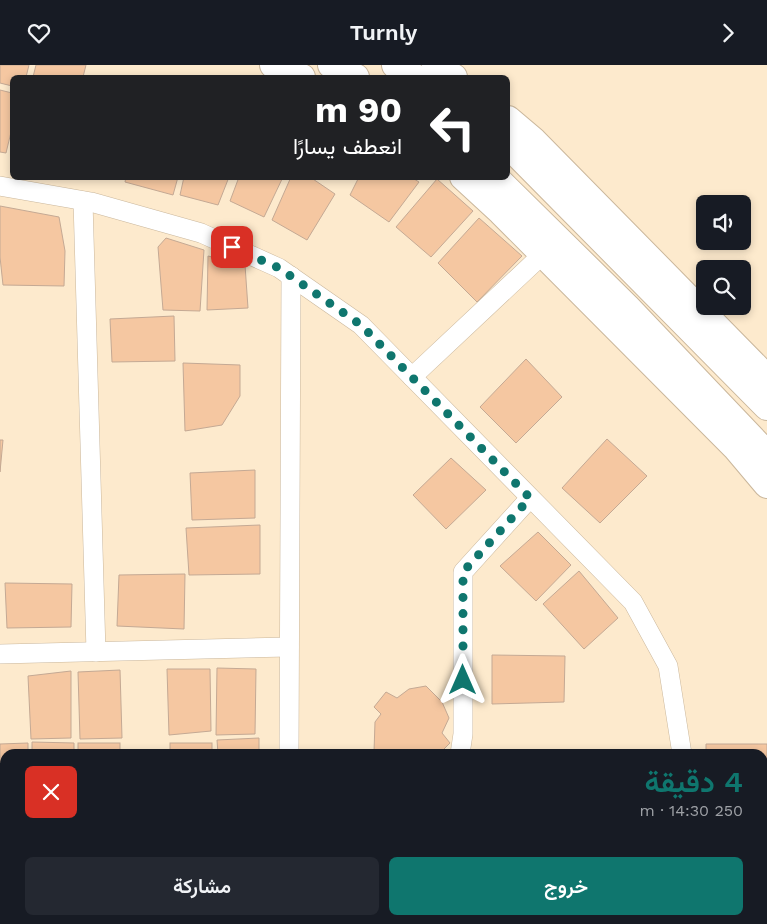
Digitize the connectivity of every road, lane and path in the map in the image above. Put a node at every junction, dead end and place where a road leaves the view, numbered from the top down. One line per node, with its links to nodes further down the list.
1 (273, 65): 5 (main road)
2 (331, 65): 6 (main road)
3 (396, 65): 7 (main road)
4 (435, 65): 8 (main road)
5 (297, 75)
6 (352, 75)
7 (413, 75)
8 (451, 75)
9 (510, 121): 18 (main road)
10 (510, 147): 19 (main road)
11 (466, 180): 15 (main road)
12 (498, 180): 20 (main road)
13 (0, 186): 14 (street)
14 (83, 201): 16 (street); 24 (street)
15 (542, 255): 17 (street); 21 (main road)
16 (291, 276): 17 (street); 23 (street)
17 (412, 377): 22 (street)
18 (767, 378)
19 (767, 407)
20 (767, 454)
21 (767, 485)
22 (530, 498): 27 (street); 28 (street)
23 (289, 647): 24 (street); 26 (street)
24 (96, 652): 25 (street)
25 (0, 654)
26 (289, 749)
27 (461, 749)
28 (681, 749)

